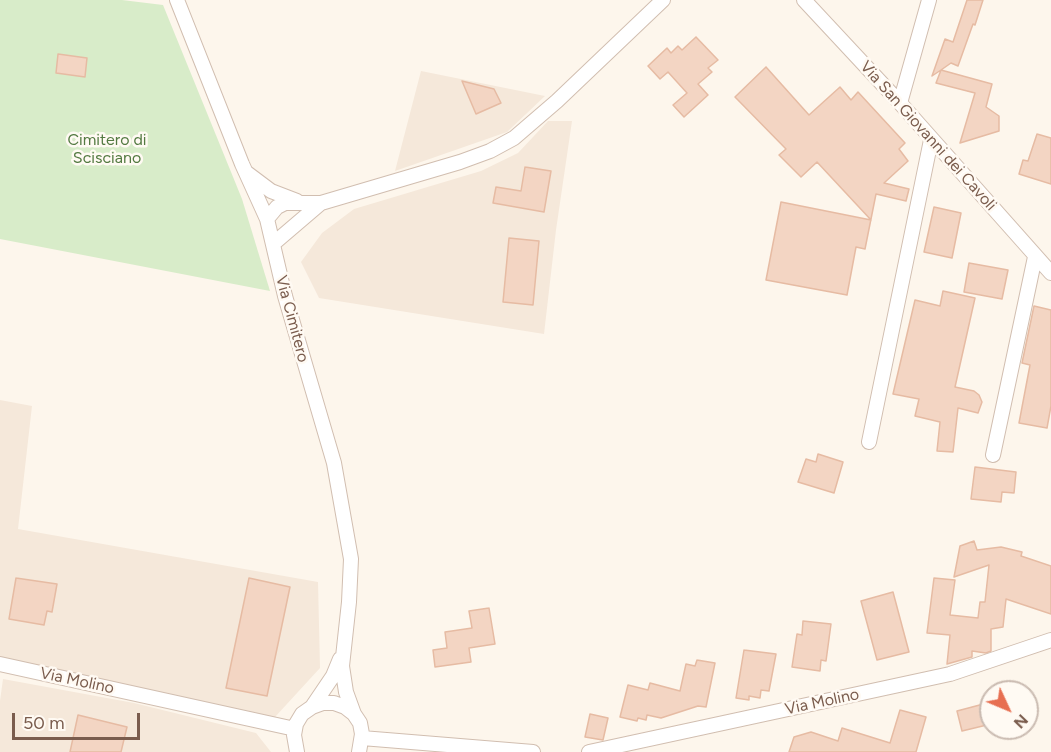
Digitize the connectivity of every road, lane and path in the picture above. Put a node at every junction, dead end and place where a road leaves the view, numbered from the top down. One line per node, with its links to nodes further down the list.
1 (177, 0): 7 (street, Via Cimitero)
2 (663, 0): 9 (street)
3 (804, 0): 5 (street, Via San Giovanni dei Cavoli)
4 (929, 0): 5 (street)
5 (900, 103): 6 (street, Via San Giovanni dei Cavoli)
6 (931, 140): 12 (street, Via San Giovanni dei Cavoli); 14 (street)
7 (245, 171): 8 (street); 10 (street, Via Cimitero)
8 (299, 202): 9 (street); 10 (street)
9 (321, 203): 11 (street)
10 (267, 219): 11 (street, Via Cimitero)
11 (273, 244): 17 (street, Via Cimitero)
12 (1035, 257): 13 (street, Via San Giovanni dei Cavoli); 15 (street)
13 (1051, 273)
14 (869, 442)
15 (993, 455)
16 (1051, 640): 26 (street, Via Molino)
17 (343, 652): 19 (street); 20 (street)
18 (0, 664): 21 (street, Via Molino)
19 (312, 707): 20 (street); 21 (street)
20 (354, 714): 22 (street)
21 (294, 732): 23 (street); 24 (street)
22 (360, 745): 25 (street)
23 (288, 752)
24 (297, 752)
25 (533, 752)
26 (589, 752)

